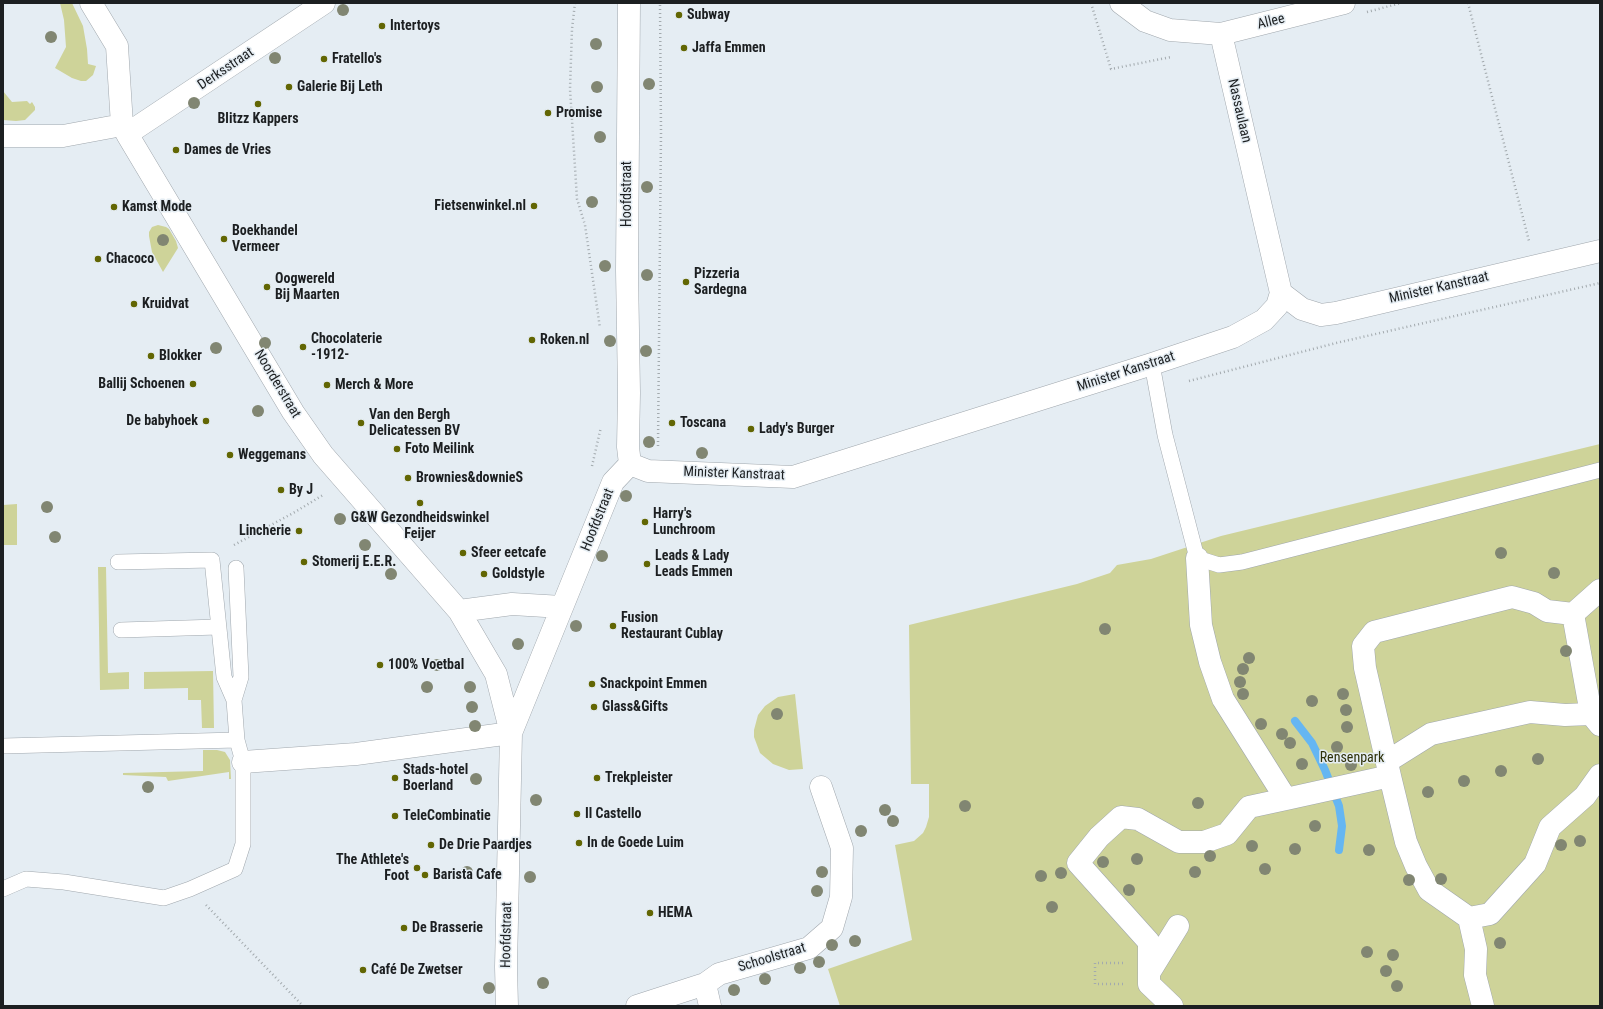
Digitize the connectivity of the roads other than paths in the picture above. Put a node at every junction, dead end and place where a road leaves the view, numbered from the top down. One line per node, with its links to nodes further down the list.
1 (91, 3): 7 (street)
2 (324, 3): 7 (street, Derksstraat)
3 (629, 3): 12 (street, Hoofdstraat)
4 (1121, 3): 6 (street)
5 (1344, 3): 6 (street, Allee)
6 (1221, 34): 10 (street, Nassaulaan)
7 (125, 129): 8 (street); 19 (street, Noorderstraat)
8 (3, 136)
9 (1600, 251): 10 (street, Minister Kanstraat)
10 (1281, 293): 11 (street, Minister Kanstraat)
11 (1152, 364): 12 (street, Minister Kanstraat); 14 (lane)
12 (630, 464): 18 (street, Hoofdstraat)
13 (1600, 470): 14 (lane)
14 (1197, 558): 32 (street)
15 (118, 562): 21 (lane)
16 (236, 568): 23 (lane)
17 (1600, 590): 20 (street)
18 (562, 607): 19 (street); 25 (street, Hoofdstraat)
19 (459, 611): 25 (street, Noorderstraat)
20 (1573, 614): 24 (street); 29 (street)
21 (218, 627): 22 (lane); 23 (lane)
22 (121, 630)
23 (234, 700): 26 (lane)
24 (1596, 720): 29 (street)
25 (511, 733): 28 (street); 38 (street, Hoofdstraat)
26 (237, 740): 27 (lane); 28 (lane)
27 (3, 746)
28 (242, 762): 33 (lane)
29 (1389, 768): 32 (street); 34 (street)
30 (1600, 775): 34 (street)
31 (821, 787): 37 (street, Schoolstraat)
32 (1286, 799): 36 (street)
33 (3, 889)
34 (1469, 918): 42 (street)
35 (1178, 926): 36 (street)
36 (1149, 973): 41 (street)
37 (705, 984): 39 (street, Schoolstraat); 40 (street)
38 (507, 1006)
39 (637, 1006)
40 (710, 1006)
41 (1172, 1006)
42 (1483, 1006)

